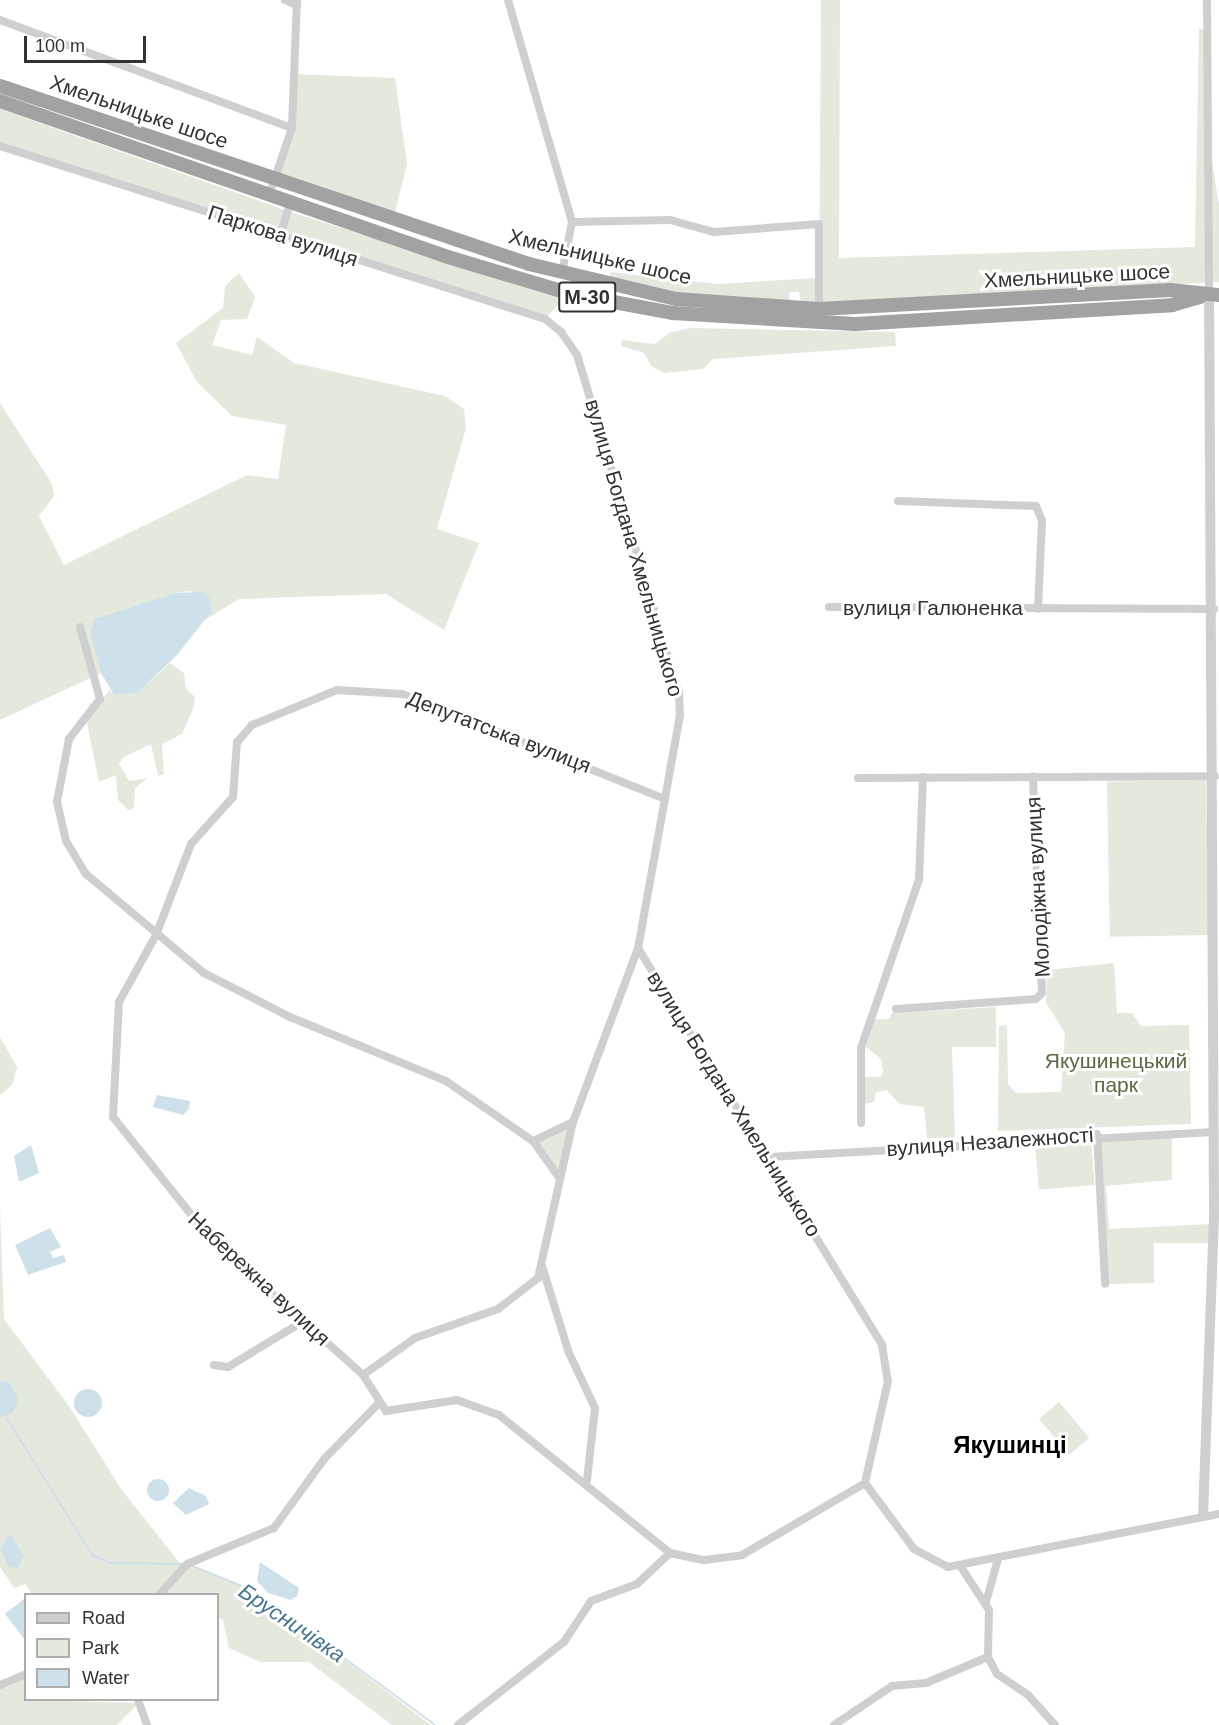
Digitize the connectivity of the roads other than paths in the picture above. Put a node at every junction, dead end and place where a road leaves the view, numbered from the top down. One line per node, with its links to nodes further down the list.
1 (285, 0): 4 (street)
2 (508, 0): 13 (street)
3 (1207, 0): 17 (street)
4 (297, 3): 8 (street)
5 (0, 20): 8 (street)
6 (0, 86): 10 (highway, Хмельницьке шосе / М-30)
7 (0, 101): 11 (highway, Хмельницьке шосе / М-30)
8 (292, 129): 10 (street)
9 (0, 146): 14 (street, Паркова вулиця)
10 (274, 180): 11 (street); 16 (highway, Хмельницьке шосе / М-30)
11 (269, 195): 12 (highway, Хмельницьке шосе / М-30)
12 (291, 202): 14 (street); 18 (highway, Хмельницьке шосе / М-30)
13 (573, 222): 16 (street); 20 (street)
14 (280, 235): 21 (street, Паркова вулиця)
15 (1219, 270): 17 (street)
16 (562, 273): 18 (highway); 20 (highway, Хмельницьке шосе / М-30)
17 (1209, 275): 19 (street)
18 (558, 290): 19 (highway, Хмельницьке шосе / М-30)
19 (1210, 296): 20 (highway, Хмельницьке шосе / М-30); 25 (street)
20 (819, 309)
21 (561, 332): 31 (street, вулиця Богдана Хмельницького)
22 (898, 501): 24 (street, вулиця Галюненка)
23 (829, 607): 24 (street, вулиця Галюненка)
24 (1038, 609): 25 (street, вулиця Галюненка)
25 (1214, 609): 28 (street)
26 (80, 627): 32 (street)
27 (1033, 776): 28 (street); 29 (street); 34 (street, Молодіжна вулиця)
28 (1215, 776): 37 (street)
29 (923, 777): 30 (street); 36 (street)
30 (858, 778)
31 (665, 799): 32 (street, Депутатська вулиця); 33 (street, вулиця Богдана Хмельницького)
32 (156, 935): 39 (street); 44 (street, Набережна вулиця)
33 (638, 948): 35 (street); 40 (street, вулиця Богдана Хмельницького)
34 (896, 1009)
35 (573, 1122): 39 (street); 41 (street)
36 (861, 1123)
37 (1213, 1132): 38 (street, вулиця Незалежності); 51 (street)
38 (1097, 1134): 40 (street, вулиця Незалежності); 43 (street)
39 (533, 1141): 41 (street)
40 (768, 1157): 49 (street, вулиця Богдана Хмельницького)
41 (558, 1176): 42 (street)
42 (542, 1266): 46 (street); 48 (street)
43 (1105, 1284)
44 (302, 1322): 45 (street); 46 (street, Набережна вулиця)
45 (214, 1365)
46 (363, 1375): 47 (street, Набережна вулиця)
47 (379, 1403): 48 (street); 55 (street)
48 (587, 1481): 52 (street)
49 (865, 1483): 52 (street); 54 (street)
50 (1219, 1514): 51 (street)
51 (1203, 1516): 53 (street)
52 (670, 1553): 62 (street)
53 (998, 1558): 54 (street); 56 (street)
54 (962, 1567): 56 (street)
55 (161, 1593)
56 (986, 1602): 57 (street)
57 (988, 1657): 63 (street); 64 (street)
58 (24, 1675): 59 (street)
59 (0, 1685)
60 (138, 1701): 61 (street)
61 (147, 1725)
62 (458, 1725)
63 (834, 1725)
64 (1055, 1725)

